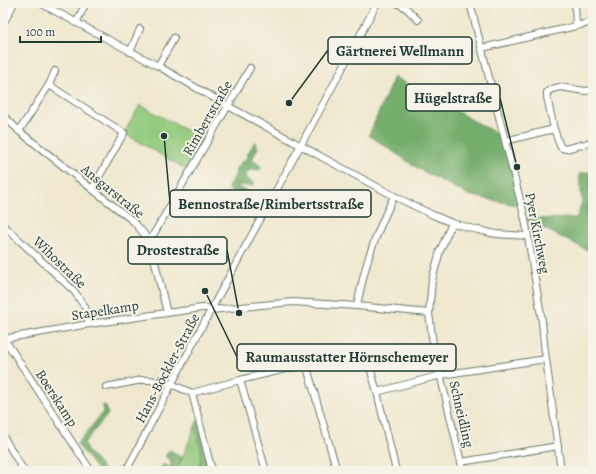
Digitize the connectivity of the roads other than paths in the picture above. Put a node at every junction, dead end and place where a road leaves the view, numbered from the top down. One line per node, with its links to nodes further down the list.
1 (14, 3): 11 (street)
2 (40, 3): 10 (street)
3 (86, 3): 10 (street)
4 (377, 3): 28 (street, Hans-Böckler-Straße)
5 (397, 3): 8 (street)
6 (470, 3): 15 (street, Pyer Kirchweg)
7 (575, 3): 12 (street)
8 (418, 20)
9 (593, 22): 12 (street)
10 (76, 23): 16 (street)
11 (3, 24)
12 (576, 26): 15 (street)
13 (140, 29): 16 (street)
14 (174, 38): 17 (street)
15 (482, 48): 26 (street, Pyer Kirchweg)
16 (130, 52): 17 (street)
17 (158, 66): 22 (street)
18 (250, 68): 22 (street, Rimbertstraße)
19 (55, 71): 20 (street)
20 (49, 85): 25 (street); 29 (street)
21 (593, 90): 24 (street)
22 (228, 106): 28 (street); 34 (street, Rimbertstraße)
23 (3, 115): 25 (street, Ansgarstraße)
24 (554, 129): 26 (street); 27 (street)
25 (19, 131): 29 (street, Ansgarstraße)
26 (505, 141): 33 (street, Pyer Kirchweg)
27 (593, 142)
28 (301, 146): 30 (street); 36 (street, Hans-Böckler-Straße)
29 (92, 189): 34 (street, Ansgarstraße)
30 (394, 196): 31 (street); 35 (street)
31 (452, 223): 33 (street); 38 (street, Schneidling)
32 (3, 225): 39 (street, Wihostraße)
33 (528, 236): 41 (street, Pyer Kirchweg)
34 (149, 242): 37 (street, Ansgarstraße)
35 (357, 306): 36 (street, Stapelkamp); 38 (street, Stapelkamp)
36 (211, 310): 37 (street, Stapelkamp); 45 (street, Hans-Böckler-Straße)
37 (166, 313): 39 (street, Stapelkamp)
38 (429, 313): 43 (street, Schneidling)
39 (89, 324): 40 (street, Stapelkamp)
40 (3, 339): 53 (street, Boerskamp)
41 (546, 358): 43 (street); 50 (street, Pyer Kirchweg)
42 (306, 364): 44 (street); 47 (street); 57 (street)
43 (441, 375): 47 (street); 51 (street, Schneidling)
44 (240, 380): 48 (street); 56 (street)
45 (171, 384): 46 (street); 48 (street); 54 (street, Hans-Böckler-Straße)
46 (106, 388)
47 (377, 392): 58 (street)
48 (192, 393): 55 (street)
49 (3, 436): 52 (street)
50 (558, 446): 51 (street); 60 (street, Pyer Kirchweg)
51 (461, 462): 59 (street, Schneidling)
52 (24, 471)
53 (91, 471)
54 (126, 471)
55 (212, 471)
56 (266, 471)
57 (337, 471)
58 (396, 471)
59 (463, 471)
60 (561, 471)

